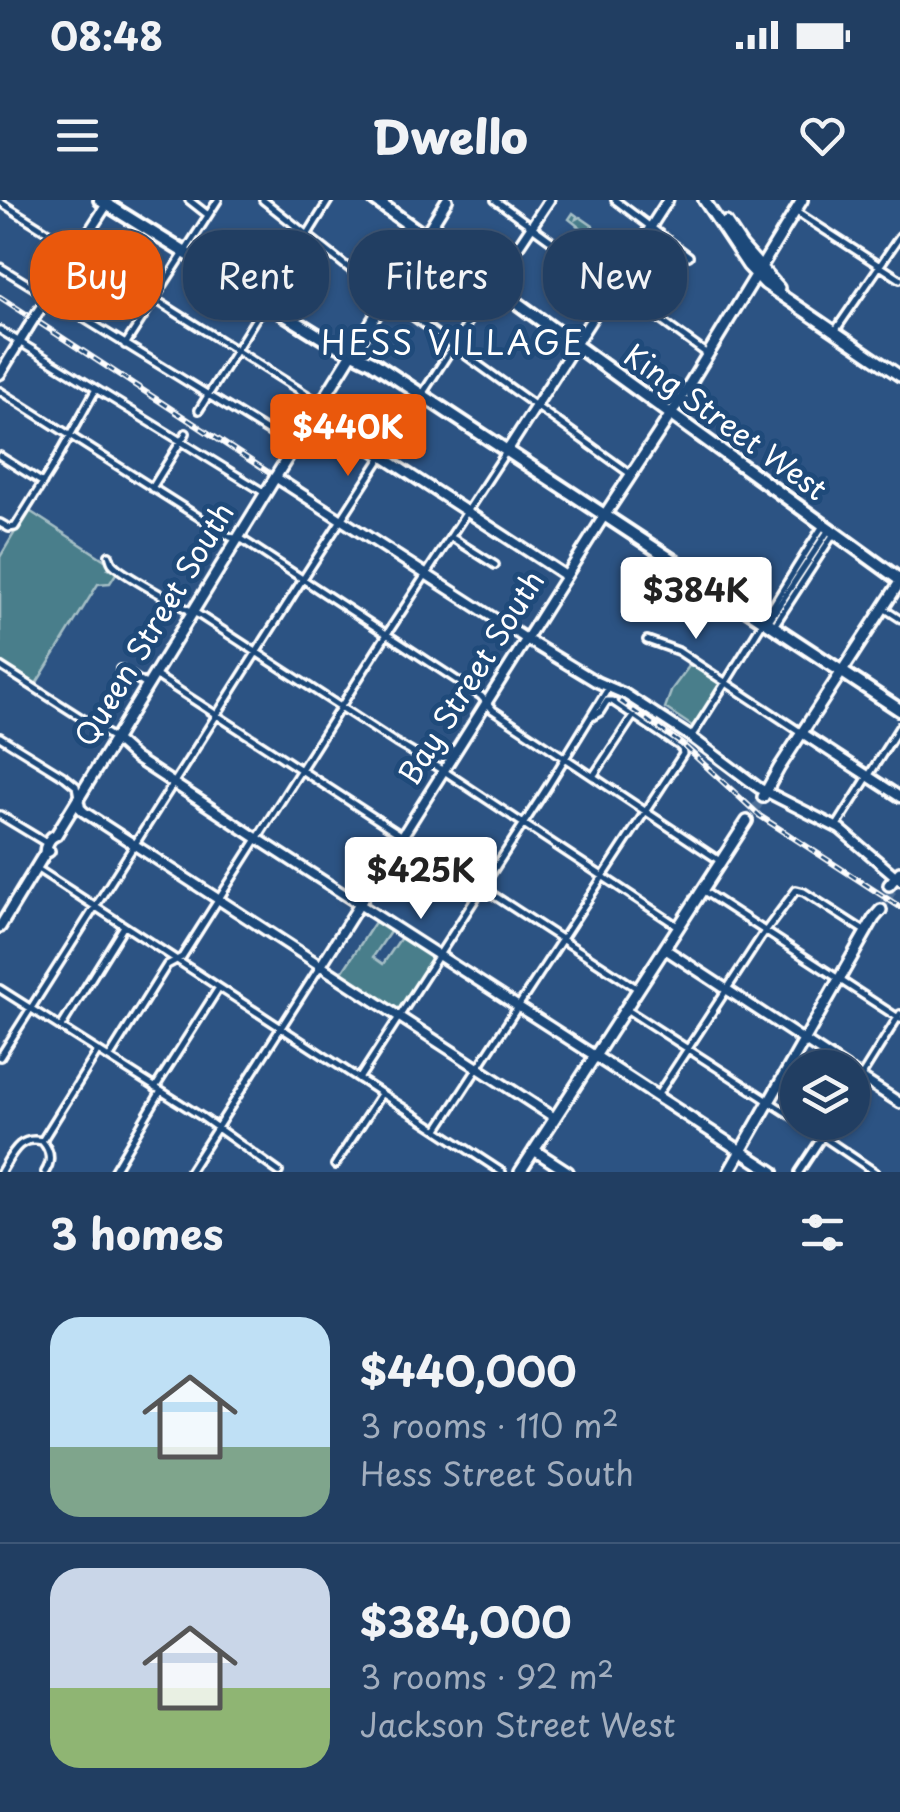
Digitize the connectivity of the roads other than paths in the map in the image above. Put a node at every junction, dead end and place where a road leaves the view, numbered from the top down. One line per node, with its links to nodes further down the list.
1 (189, 200): 16 (street)
2 (218, 200): 16 (street)
3 (263, 200): 22 (street)
4 (330, 200): 23 (street)
5 (375, 200): 24 (main road, King Street West)
6 (447, 200): 25 (main road, Queen Street South)
7 (495, 200): 17 (street)
8 (550, 200): 17 (street)
9 (616, 200): 18 (street)
10 (668, 200): 18 (street)
11 (707, 200): 37 (main road)
12 (802, 200): 15 (main road, Bay Street South)
13 (0, 202): 19 (street)
14 (105, 202): 20 (street); 30 (main road)
15 (795, 211): 35 (street); 37 (main road, Bay Street South)
16 (208, 215): 21 (street)
17 (532, 227): 27 (street); 29 (street)
18 (651, 227): 26 (street); 33 (street)
19 (45, 230)
20 (90, 230)
21 (198, 230)
22 (300, 230)
23 (311, 230)
24 (415, 230)
25 (427, 230)
26 (649, 230)
27 (543, 235)
28 (900, 236): 35 (street)
29 (523, 240)
30 (183, 251)
31 (183, 253): 39 (street)
32 (329, 253): 36 (street)
33 (690, 256)
34 (0, 266): 40 (street)
35 (880, 266): 38 (street); 55 (street)
36 (349, 269)
37 (758, 271): 55 (main road); 62 (main road, Bay Street South)
38 (900, 279)
39 (163, 283)
40 (30, 285)
41 (163, 304): 60 (street)
42 (523, 309): 58 (main road, King Street West)
43 (33, 320): 56 (street, bridge)
44 (84, 320): 57 (street)
45 (139, 320): 57 (street)
46 (255, 320): 60 (street)
47 (293, 320): 61 (main road)
48 (371, 320): 61 (main road, Queen Street South)
49 (418, 320): 53 (street)
50 (471, 320): 59 (street)
51 (590, 320): 58 (street)
52 (660, 320): 62 (street)
53 (425, 325): 59 (street)
54 (0, 330): 56 (street)
55 (836, 331): 64 (main road)
56 (20, 342): 63 (street); 65 (street)
57 (124, 345): 67 (street)
58 (574, 346): 69 (street); 72 (main road, King Street West)
59 (454, 347): 68 (street); 69 (street)
60 (237, 349): 67 (street); 70 (street)
61 (351, 352): 68 (main road); 70 (main road, Queen Street South)
62 (708, 354): 72 (main road, Bay Street South)
63 (0, 374)
64 (900, 376)
65 (96, 389): 74 (street); 75 (street)
66 (0, 391): 74 (street)
67 (208, 395): 71 (street); 76 (street)
68 (422, 395): 77 (main road); 79 (street)
69 (535, 406): 77 (street); 80 (street)
70 (317, 408): 76 (main road, Queen Street South); 79 (street)
71 (198, 410)
72 (670, 414): 80 (main road, Bay Street South); 89 (main road, King Street West)
73 (186, 433): 75 (street)
74 (70, 435): 82 (street); 83 (street)
75 (180, 441): 83 (street); 84 (street)
76 (293, 447): 81 (main road, Queen Street South)
77 (506, 451): 85 (street); 86 (main road)
78 (0, 456): 82 (street)
79 (383, 458): 85 (street); 87 (street)
80 (632, 475): 86 (main road, Bay Street South)
81 (275, 477): 84 (main road, Queen Street South); 87 (street)
82 (43, 483): 88 (street)
83 (152, 488): 91 (street)
84 (265, 493): 91 (main road, Queen Street South)
85 (467, 512): 90 (street); 95 (street)
86 (604, 516): 95 (street, Bay Street South); 101 (main road)
87 (342, 520): 94 (street); 96 (street)
88 (0, 523)
89 (829, 528): 97 (main road, King Street West); 101 (street); 101 (street)
90 (451, 537): 93 (street); 94 (street)
91 (238, 538): 96 (street); 99 (main road, Queen Street South)
92 (110, 555): 99 (street)
93 (495, 565)
94 (426, 574): 102 (street); 103 (street)
95 (566, 576): 103 (street, Bay Street South)
96 (304, 579): 102 (street); 105 (street)
97 (900, 581): 98 (main road)
98 (883, 608): 100 (street); 108 (main road)
99 (193, 612): 105 (street); 109 (main road, Queen Street South)
100 (900, 618)
101 (768, 624): 108 (main road); 110 (street)
102 (387, 634): 113 (street); 114 (street)
103 (526, 639): 112 (street); 113 (street, Bay Street South)
104 (647, 640): 110 (street)
105 (257, 652): 114 (street); 116 (street)
106 (0, 666): 123 (street)
107 (120, 669): 111 (street)
108 (842, 672): 115 (main road); 120 (main road)
109 (155, 675): 111 (main road, Queen Street South); 116 (street)
110 (725, 683): 120 (street); 122 (street)
111 (148, 686): 123 (main road, Queen Street South)
112 (608, 687): 118 (street); 122 (street)
113 (486, 703): 124 (street); 126 (street, Bay Street South)
114 (341, 707): 125 (street); 126 (street)
115 (900, 710)
116 (217, 715): 125 (street); 129 (street)
117 (634, 715): 118 (street); 127 (street); 133 (street)
118 (590, 718): 124 (street)
119 (900, 726): 128 (street)
120 (802, 733): 128 (street); 130 (main road)
121 (0, 737): 132 (street)
122 (691, 737): 130 (street)
123 (115, 740): 129 (street); 132 (main road, Queen Street South)
124 (566, 758): 127 (street); 136 (street)
125 (301, 770): 138 (street); 139 (street)
126 (443, 771): 136 (street); 138 (street, Bay Street South)
127 (594, 776): 133 (street)
128 (868, 776): 131 (street); 137 (street)
129 (174, 782): 139 (street); 140 (street)
130 (764, 794): 137 (street)
131 (900, 797)
132 (78, 798): 140 (street); 141 (main road, Queen Street South)
133 (646, 811): 142 (street); 144 (street)
134 (0, 815): 141 (street)
135 (747, 821): 142 (main road)
136 (523, 823): 144 (street); 146 (street)
137 (836, 827): 145 (street)
138 (402, 836): 146 (street); 149 (street, Bay Street South)
139 (258, 839): 148 (street); 149 (street)
140 (134, 846): 148 (street); 150 (street)
141 (46, 848): 143 (main road, Queen Street South)
142 (721, 861): 147 (main road)
143 (36, 868): 150 (street); 154 (main road, Queen Street South)
144 (604, 876): 153 (street); 157 (street)
145 (896, 880)
146 (482, 888): 157 (street); 159 (street)
147 (702, 890): 153 (main road); 155 (street)
148 (219, 900): 160 (street); 161 (street)
149 (359, 904): 159 (street); 161 (street, Bay Street South)
150 (95, 907): 152 (street); 168 (street)
151 (877, 912): 156 (main road)
152 (124, 926): 160 (street); 172 (street)
153 (679, 926): 158 (main road)
154 (0, 927)
155 (766, 932): 156 (street); 162 (street); 166 (street)
156 (866, 932): 162 (main road)
157 (563, 939): 165 (street); 167 (street)
158 (664, 949): 165 (main road); 166 (street)
159 (438, 956): 167 (street); 170 (street)
160 (175, 960): 164 (street); 181 (street)
161 (320, 966): 170 (street); 173 (street, Bay Street South)
162 (839, 980): 171 (street); 174 (main road)
163 (0, 989): 168 (street)
164 (218, 989): 173 (street); 185 (street)
165 (638, 989): 169 (main road)
166 (726, 990): 174 (street); 175 (street)
167 (520, 1006): 178 (street); 182 (street)
168 (31, 1008): 172 (street); 179 (street)
169 (626, 1009): 175 (street); 178 (main road)
170 (398, 1017): 182 (street); 183 (street)
171 (900, 1017): 180 (street)
172 (60, 1028): 177 (street)
173 (280, 1029): 183 (street); 192 (street, Bay Street South)
174 (804, 1040): 176 (street); 188 (main road)
175 (688, 1049): 187 (street); 188 (street)
176 (819, 1050)
177 (98, 1051): 181 (street); 196 (street)
178 (595, 1056): 187 (main road); 191 (main road)
179 (0, 1057)
180 (870, 1057)
181 (109, 1058): 185 (street)
182 (479, 1068): 191 (street); 193 (street)
183 (358, 1078): 186 (street)
184 (870, 1083): 189 (street)
185 (158, 1089): 192 (street); 202 (street)
186 (381, 1094): 193 (street); 199 (street)
187 (657, 1096): 198 (main road)
188 (769, 1101): 190 (street); 198 (main road)
189 (900, 1103)
190 (780, 1108)
191 (555, 1118): 197 (main road)
192 (217, 1128): 203 (street, Bay Street South); 204 (street)
193 (438, 1129): 205 (street)
194 (821, 1140): 210 (street)
195 (827, 1140): 211 (street)
196 (42, 1141): 200 (street); 201 (street)
197 (534, 1150): 206 (main road); 207 (main road)
198 (741, 1151): 208 (main road); 209 (main road)
199 (335, 1165)
200 (2, 1172)
201 (45, 1172)
202 (114, 1172)
203 (189, 1172)
204 (279, 1172)
205 (502, 1172)
206 (520, 1172)
207 (568, 1172)
208 (729, 1172)
209 (773, 1172)
210 (799, 1172)
211 (875, 1172)

